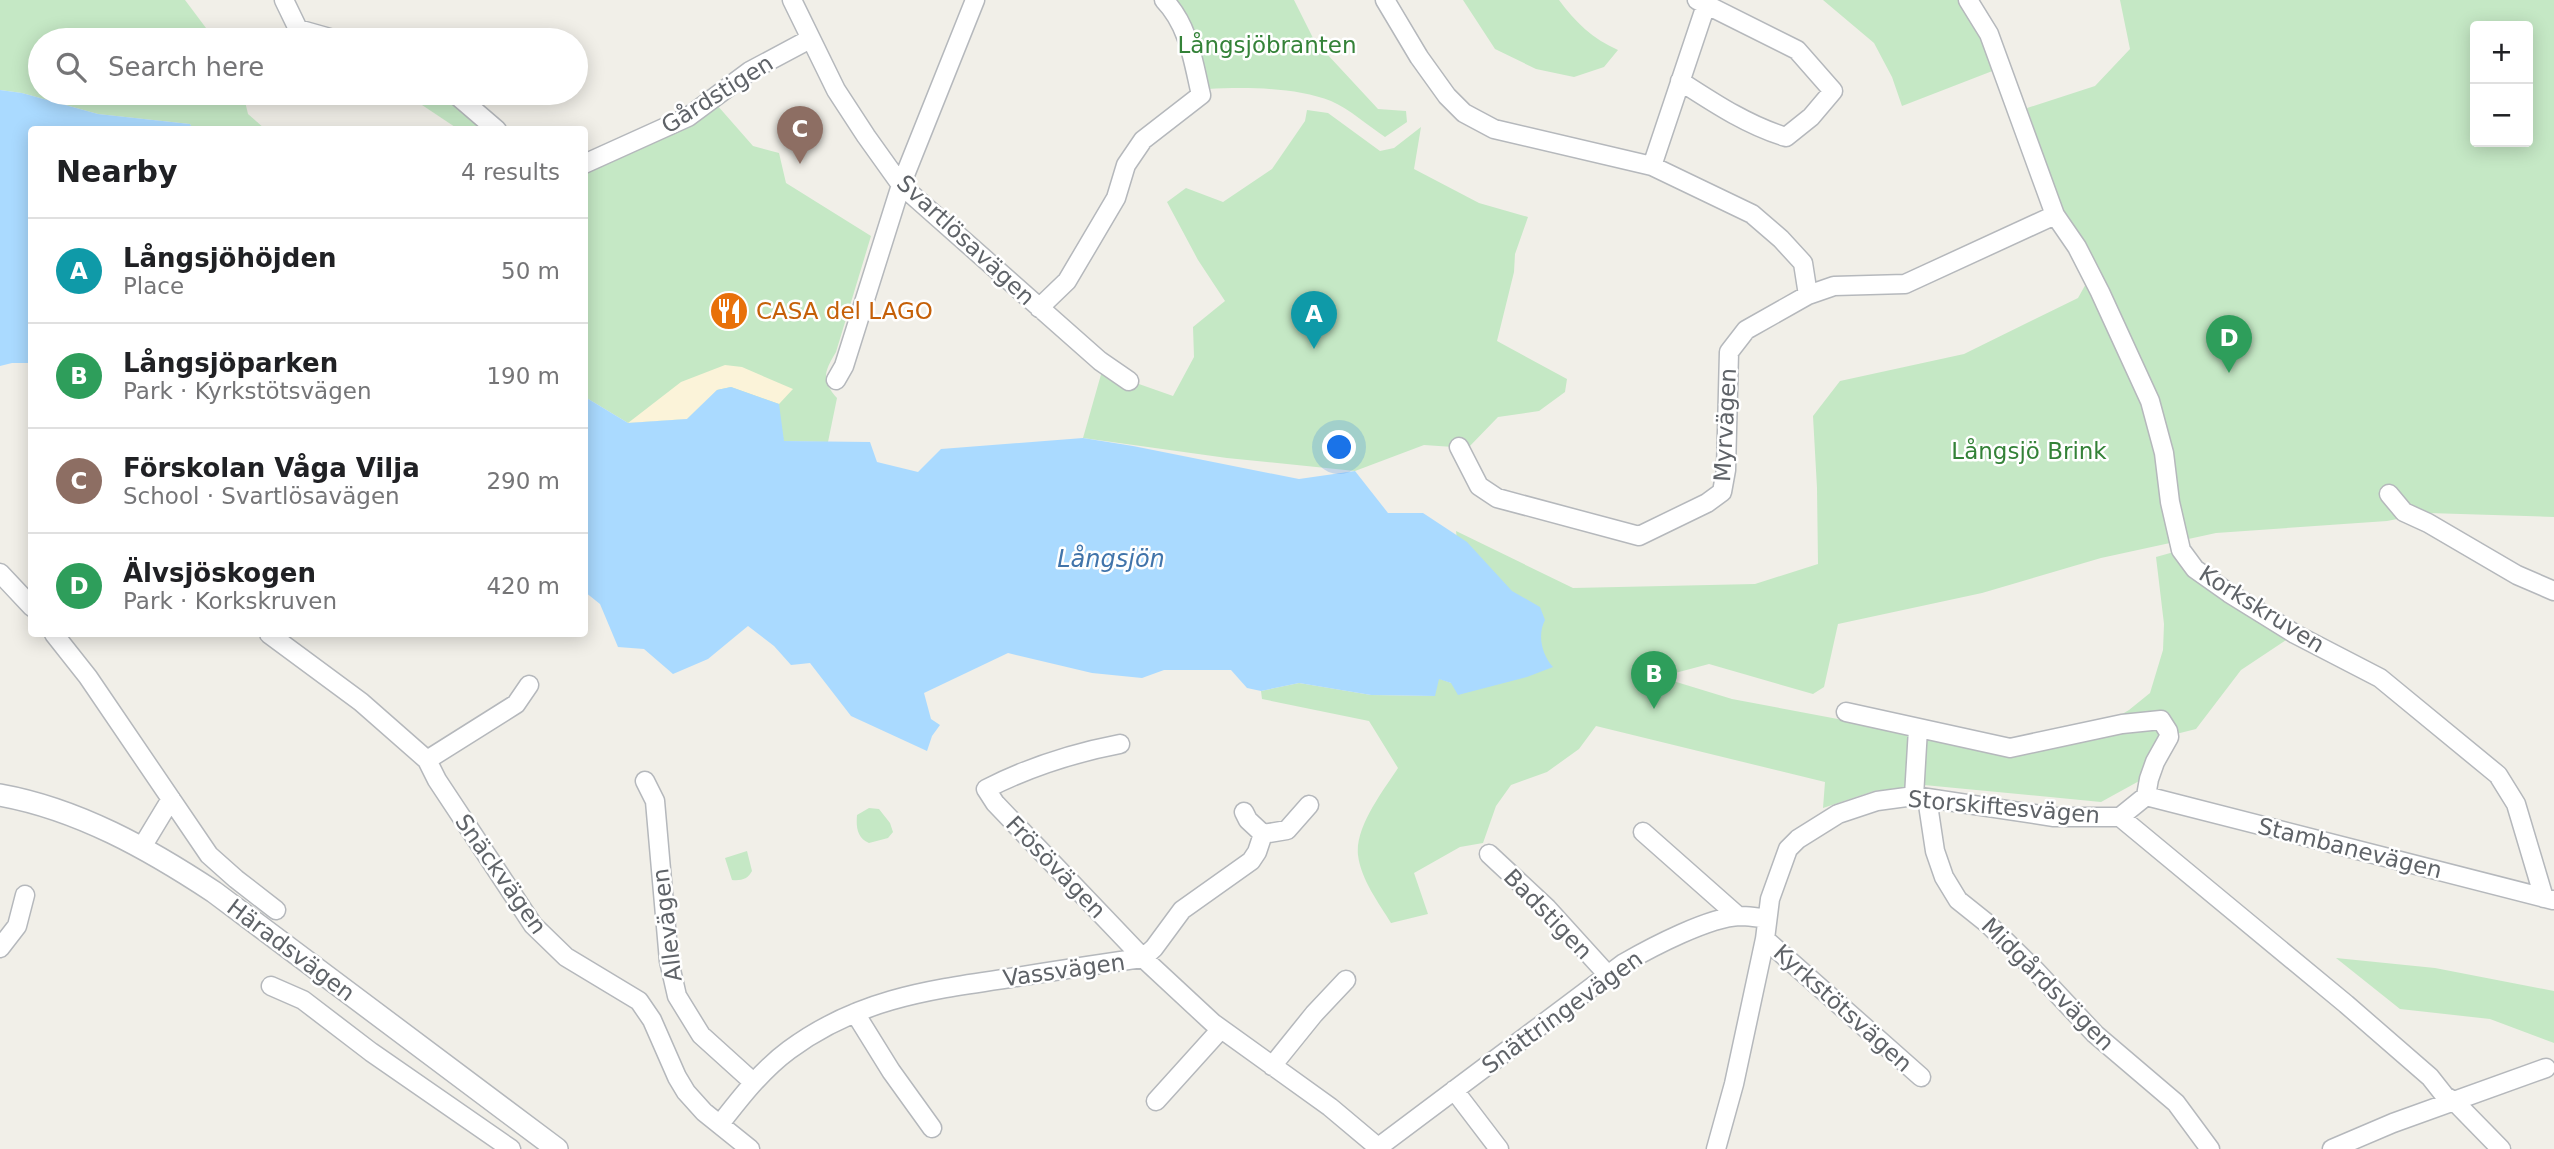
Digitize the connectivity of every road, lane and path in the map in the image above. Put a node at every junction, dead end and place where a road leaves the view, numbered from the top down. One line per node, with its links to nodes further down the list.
1 (284, 0): 8 (street)
2 (792, 0): 9 (street, Svartlösavägen)
3 (975, 0): 15 (street)
4 (1164, 0): 18 (street)
5 (1385, 0): 14 (street)
6 (1968, 0): 16 (street)
7 (1701, 2): 10 (street); 10 (street)
8 (298, 28)
9 (810, 39): 13 (street, Gårdstigen); 15 (street, Svartlösavägen)
10 (1680, 80): 14 (street)
11 (468, 105): 12 (street)
12 (492, 126)
13 (588, 162)
14 (1652, 166): 17 (street)
15 (901, 185): 18 (street, Svartlösavägen); 19 (street)
16 (2054, 215): 17 (street, Myrvägen); 46 (street, Korkskruven)
17 (1808, 295): 21 (street, Myrvägen)
18 (1040, 308): 20 (street, Svartlösavägen)
19 (836, 380)
20 (1129, 381)
21 (1459, 447)
22 (2389, 494): 25 (street)
23 (0, 573): 24 (street)
24 (25, 588)
25 (2554, 591)
26 (56, 637): 37 (street)
27 (274, 637): 32 (street, Snäckvägen)
28 (529, 685): 32 (street)
29 (1846, 712): 30 (street)
30 (1918, 729): 35 (street); 36 (street, Midgårdsvägen)
31 (1120, 744): 52 (street, Frösövägen)
32 (427, 760): 65 (street, Snäckvägen)
33 (645, 781): 61 (street, Allevägen)
34 (0, 795): 43 (street, Häradsvägen)
35 (2146, 796): 40 (street); 46 (street, Stambanevägen)
36 (1921, 797): 40 (street, Storskiftesvägen); 49 (street, Storskiftesvägen); 73 (street, Midgårdsvägen)
37 (172, 799): 43 (street); 47 (street)
38 (1309, 806): 42 (street)
39 (1244, 812): 42 (street)
40 (2120, 817): 64 (street, Storskiftesvägen)
41 (1643, 832): 48 (street)
42 (1263, 834): 52 (street, Vassvägen)
43 (142, 847): 69 (street, Häradsvägen)
44 (1489, 854): 53 (street, Badstigen)
45 (24, 895): 51 (street)
46 (2549, 899)
47 (276, 910)
48 (1738, 916): 49 (street, Snättringevägen); 53 (street, Snättringevägen)
49 (1767, 918): 50 (street, Storskiftesvägen)
50 (1765, 939): 60 (street, Kyrkstötsvägen); 72 (street, Storskiftesvägen)
51 (0, 948)
52 (1143, 958): 56 (street, Vassvägen); 57 (street, Frösövägen)
53 (1607, 974): 62 (street, Snättringevägen)
54 (1346, 980): 58 (street)
55 (271, 986): 68 (street, Häradsvägen)
56 (855, 1013): 61 (street, Vassvägen); 66 (street)
57 (1221, 1029): 58 (street, Frösövägen); 63 (street)
58 (1272, 1066): 67 (street, Frösövägen)
59 (2546, 1068): 64 (street)
60 (1921, 1077)
61 (753, 1082): 65 (street, Vassvägen)
62 (1454, 1090): 67 (street, Snättringevägen); 71 (street)
63 (1156, 1101)
64 (2454, 1101): 74 (street); 75 (street, Storskiftesvägen)
65 (720, 1124): 70 (street, Snäckvägen)
66 (932, 1128)
67 (1379, 1148)
68 (511, 1149)
69 (557, 1149)
70 (750, 1149)
71 (1499, 1149)
72 (1716, 1149)
73 (2210, 1149)
74 (2332, 1149)
75 (2501, 1149)

